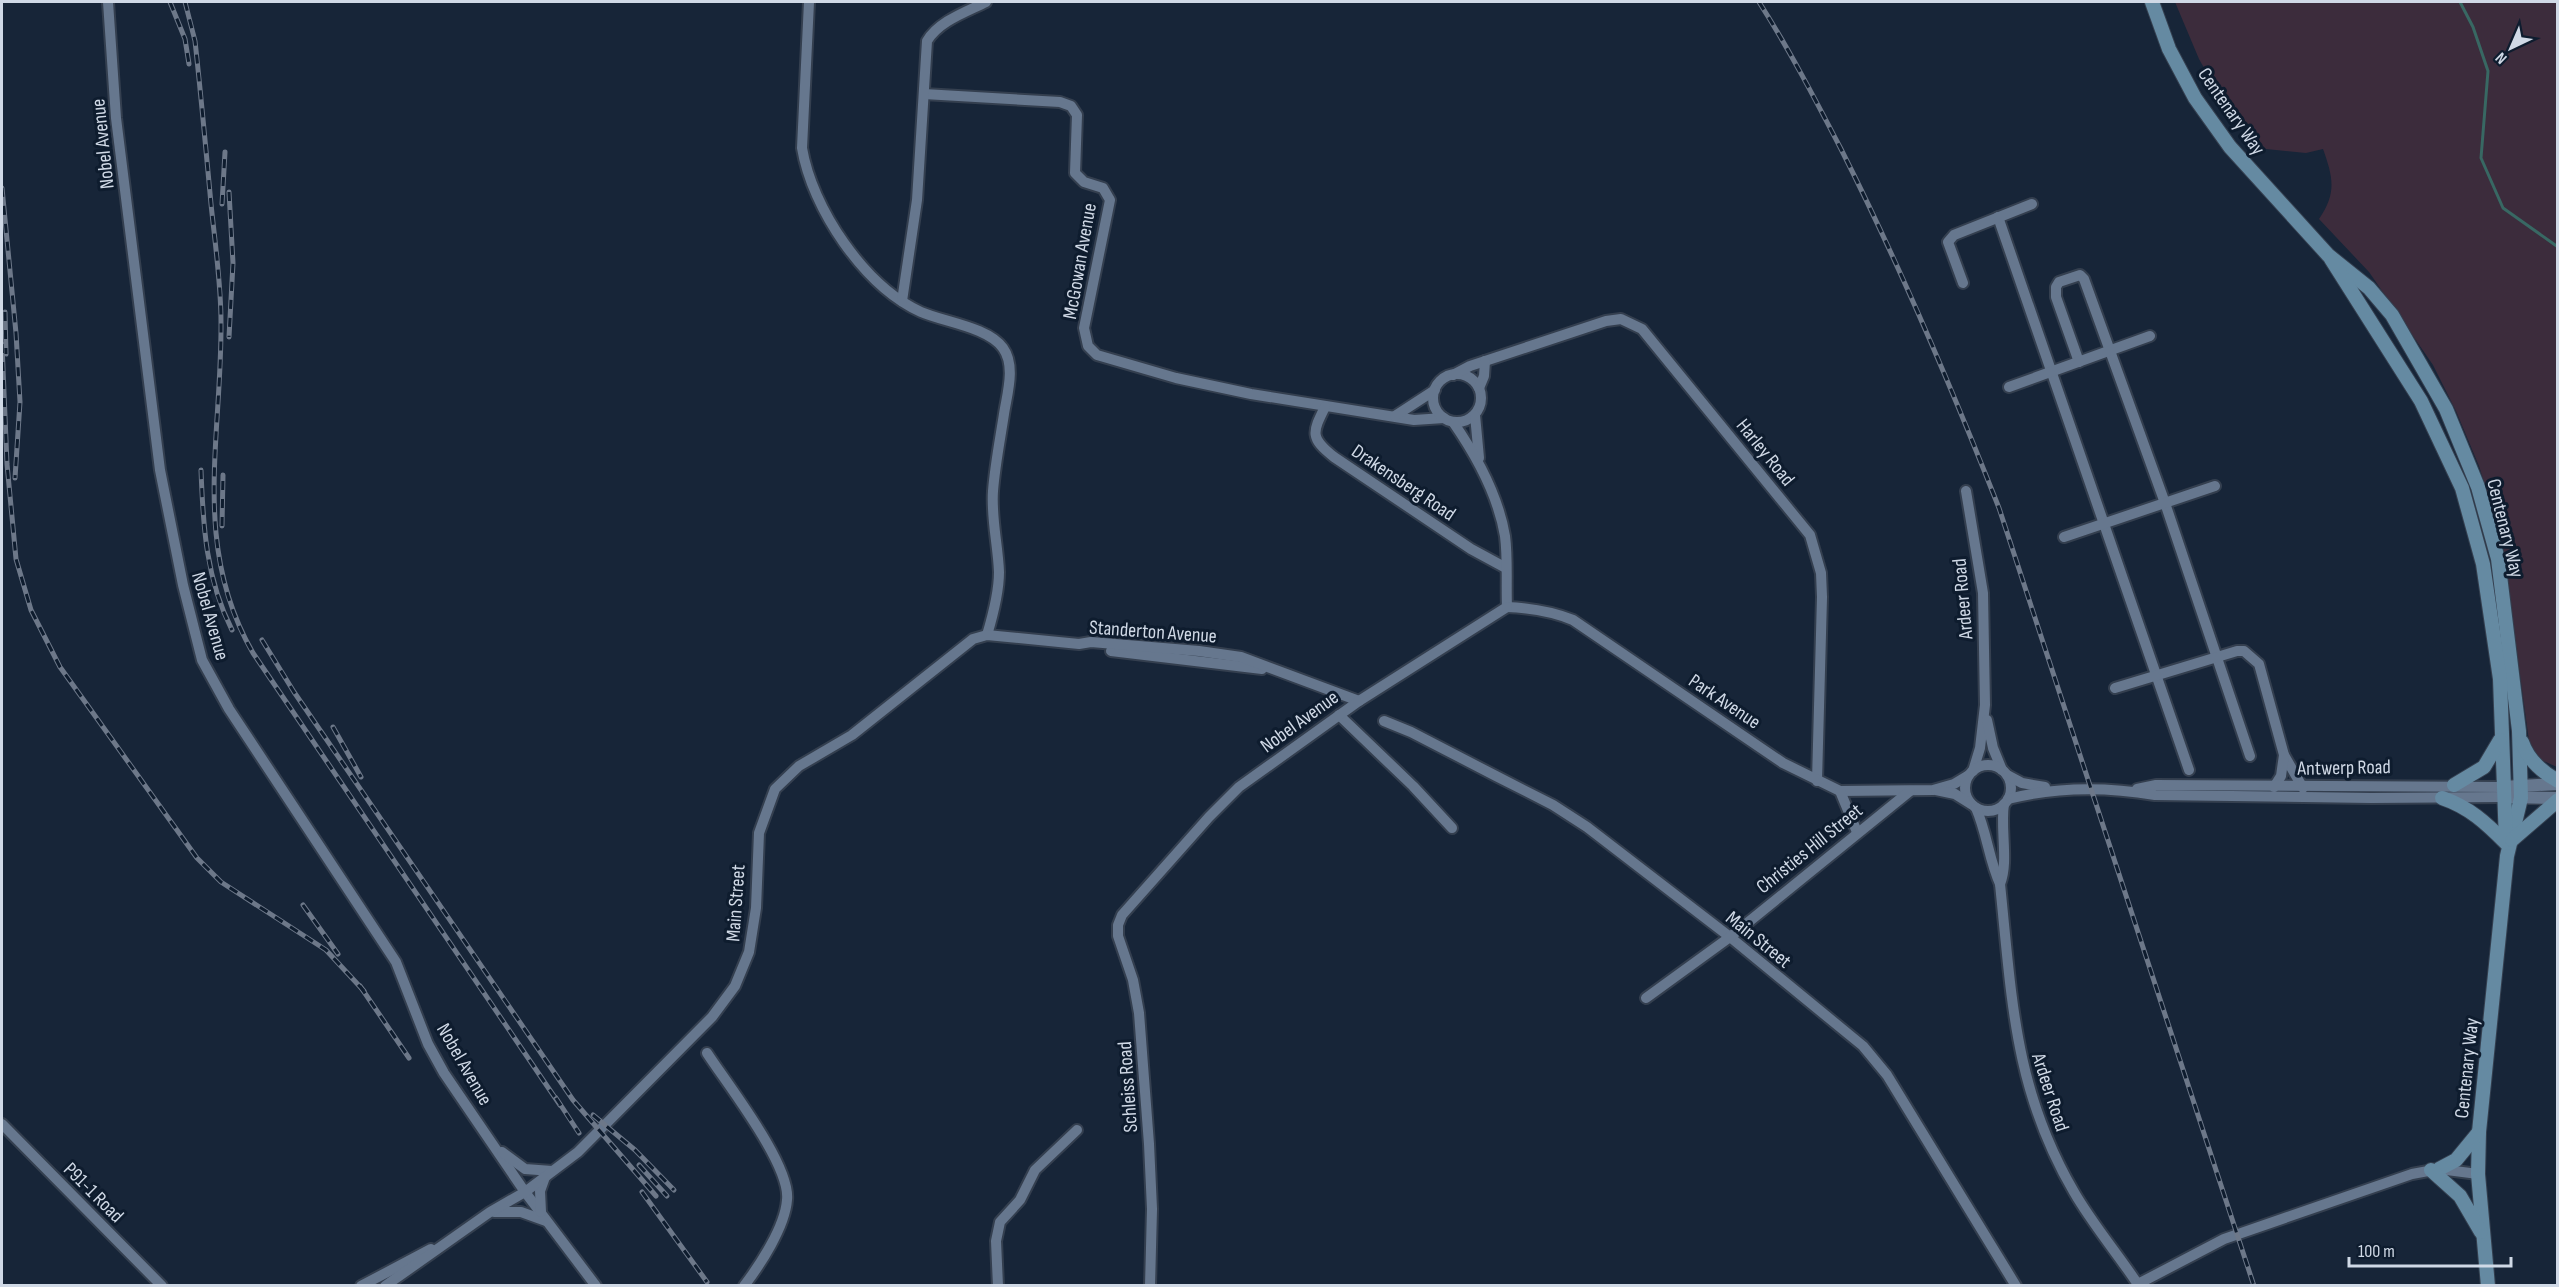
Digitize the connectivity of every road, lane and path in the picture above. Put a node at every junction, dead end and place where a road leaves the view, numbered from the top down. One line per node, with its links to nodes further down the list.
1 (108, 2): 76 (street, Nobel Avenue)
2 (809, 2): 10 (street)
3 (986, 2): 5 (street)
4 (2152, 2): 8 (main road, Centenary Way)
5 (924, 94): 10 (street); 21 (street, McGowan Avenue)
6 (2032, 204): 7 (street)
7 (1998, 217): 9 (street); 15 (street)
8 (2328, 255): 42 (main road, Centenary Way); 43 (main road, Centenary Way)
9 (1962, 283)
10 (902, 300): 34 (street)
11 (2150, 336): 12 (street)
12 (2111, 350): 14 (street); 14 (street); 29 (street)
13 (1485, 361): 16 (street, Harley Road); 18 (street); 49 (street, Harley Road)
14 (2079, 362): 15 (street)
15 (2051, 373): 17 (street); 30 (street)
16 (1453, 375): 18 (street); 19 (street)
17 (2009, 387)
18 (1479, 388): 22 (street)
19 (1435, 390): 20 (street); 24 (street)
20 (1420, 399): 23 (street); 25 (street)
21 (1325, 407): 23 (street, McGowan Avenue); 32 (street, Drakensberg Road)
22 (1474, 415): 24 (street); 26 (street)
23 (1395, 416): 25 (street, McGowan Avenue)
24 (1448, 420): 25 (street, McGowan Avenue); 26 (street)
25 (1430, 421)
26 (1479, 462): 32 (street)
27 (2215, 486): 29 (street)
28 (1966, 491): 39 (street, Ardeer Road)
29 (2165, 503): 30 (street); 35 (street)
30 (2103, 523): 31 (street); 36 (street)
31 (2064, 537)
32 (1506, 568): 33 (street)
33 (1507, 607): 38 (street, Nobel Avenue); 49 (street, Park Avenue)
34 (987, 635): 38 (street, Standerton Avenue); 78 (street, Main Street)
35 (2217, 657): 36 (street); 44 (street); 45 (street)
36 (2156, 676): 37 (street); 46 (street)
37 (2115, 688)
38 (1359, 701): 40 (street, Nobel Avenue)
39 (1985, 705): 47 (street, Ardeer Road); 48 (street, Ardeer Road)
40 (1339, 715): 65 (street); 69 (street, Nobel Avenue)
41 (1384, 721): 70 (street, Main Street)
42 (2519, 731): 50 (main road); 60 (main road, Centenary Way)
43 (2501, 736): 51 (main road); 59 (main road, Centenary Way)
44 (2284, 755): 52 (street); 53 (street)
45 (2250, 756)
46 (2189, 770)
47 (1971, 773): 48 (street); 54 (street, Park Avenue); 64 (street)
48 (2004, 773): 55 (street, Antwerp Road); 63 (street)
49 (1816, 781): 56 (street, Park Avenue)
50 (2558, 783): 60 (street, Antwerp Road)
51 (2454, 786): 53 (street, Antwerp Road); 59 (street, Antwerp Road)
52 (2274, 787): 53 (street, Antwerp Road); 57 (street, Antwerp Road)
53 (2303, 788)
54 (1933, 790): 58 (street, Park Avenue); 64 (street, Park Avenue)
55 (2066, 790): 57 (street, Antwerp Road); 63 (street, Antwerp Road)
56 (1840, 791): 58 (street, Park Avenue); 66 (street)
57 (2131, 791): 61 (street, Antwerp Road)
58 (1910, 792): 66 (street, Christies Hill Street)
59 (2502, 792): 60 (street, Antwerp Road); 61 (street, Antwerp Road); 67 (main road, Centenary Way)
60 (2521, 792): 62 (street, Antwerp Road); 67 (main road, Centenary Way)
61 (2442, 798): 67 (main road)
62 (2558, 799): 67 (main road)
63 (2006, 802): 64 (street); 68 (street, Ardeer Road)
64 (1974, 806): 68 (street, Ardeer Road)
65 (1452, 828)
66 (1857, 832): 70 (street, Christies Hill Street)
67 (2508, 847): 75 (main road, Centenary Way)
68 (2000, 884): 86 (street, Ardeer Road)
69 (1138, 896): 93 (street, Schleiss Road)
70 (1730, 937): 71 (street, Christies Hill Street); 94 (street, Main Street)
71 (1646, 998)
72 (707, 1053): 91 (street)
73 (2, 1124): 87 (street, P91-1 Road)
74 (1077, 1130): 92 (street)
75 (2479, 1132): 77 (main road); 79 (main road, Centenary Way)
76 (492, 1144): 78 (street); 80 (street, Nobel Avenue)
77 (2435, 1170): 79 (street); 84 (main road); 86 (street)
78 (549, 1174): 80 (street, Main Street); 82 (street)
79 (2478, 1174): 84 (main road, Centenary Way)
80 (525, 1192): 81 (street, Main Street); 82 (street, Nobel Avenue)
81 (490, 1212): 83 (street); 85 (street, Main Street)
82 (541, 1213): 83 (street, Nobel Avenue)
83 (549, 1223): 90 (street, Nobel Avenue)
84 (2484, 1236): 95 (main road, Centenary Way)
85 (445, 1243): 88 (street, Main Street); 89 (street, Main Street)
86 (2139, 1285)
87 (162, 1286)
88 (361, 1286)
89 (385, 1286)
90 (596, 1286)
91 (744, 1286)
92 (998, 1286)
93 (1150, 1286)
94 (2016, 1286)
95 (2488, 1286)

